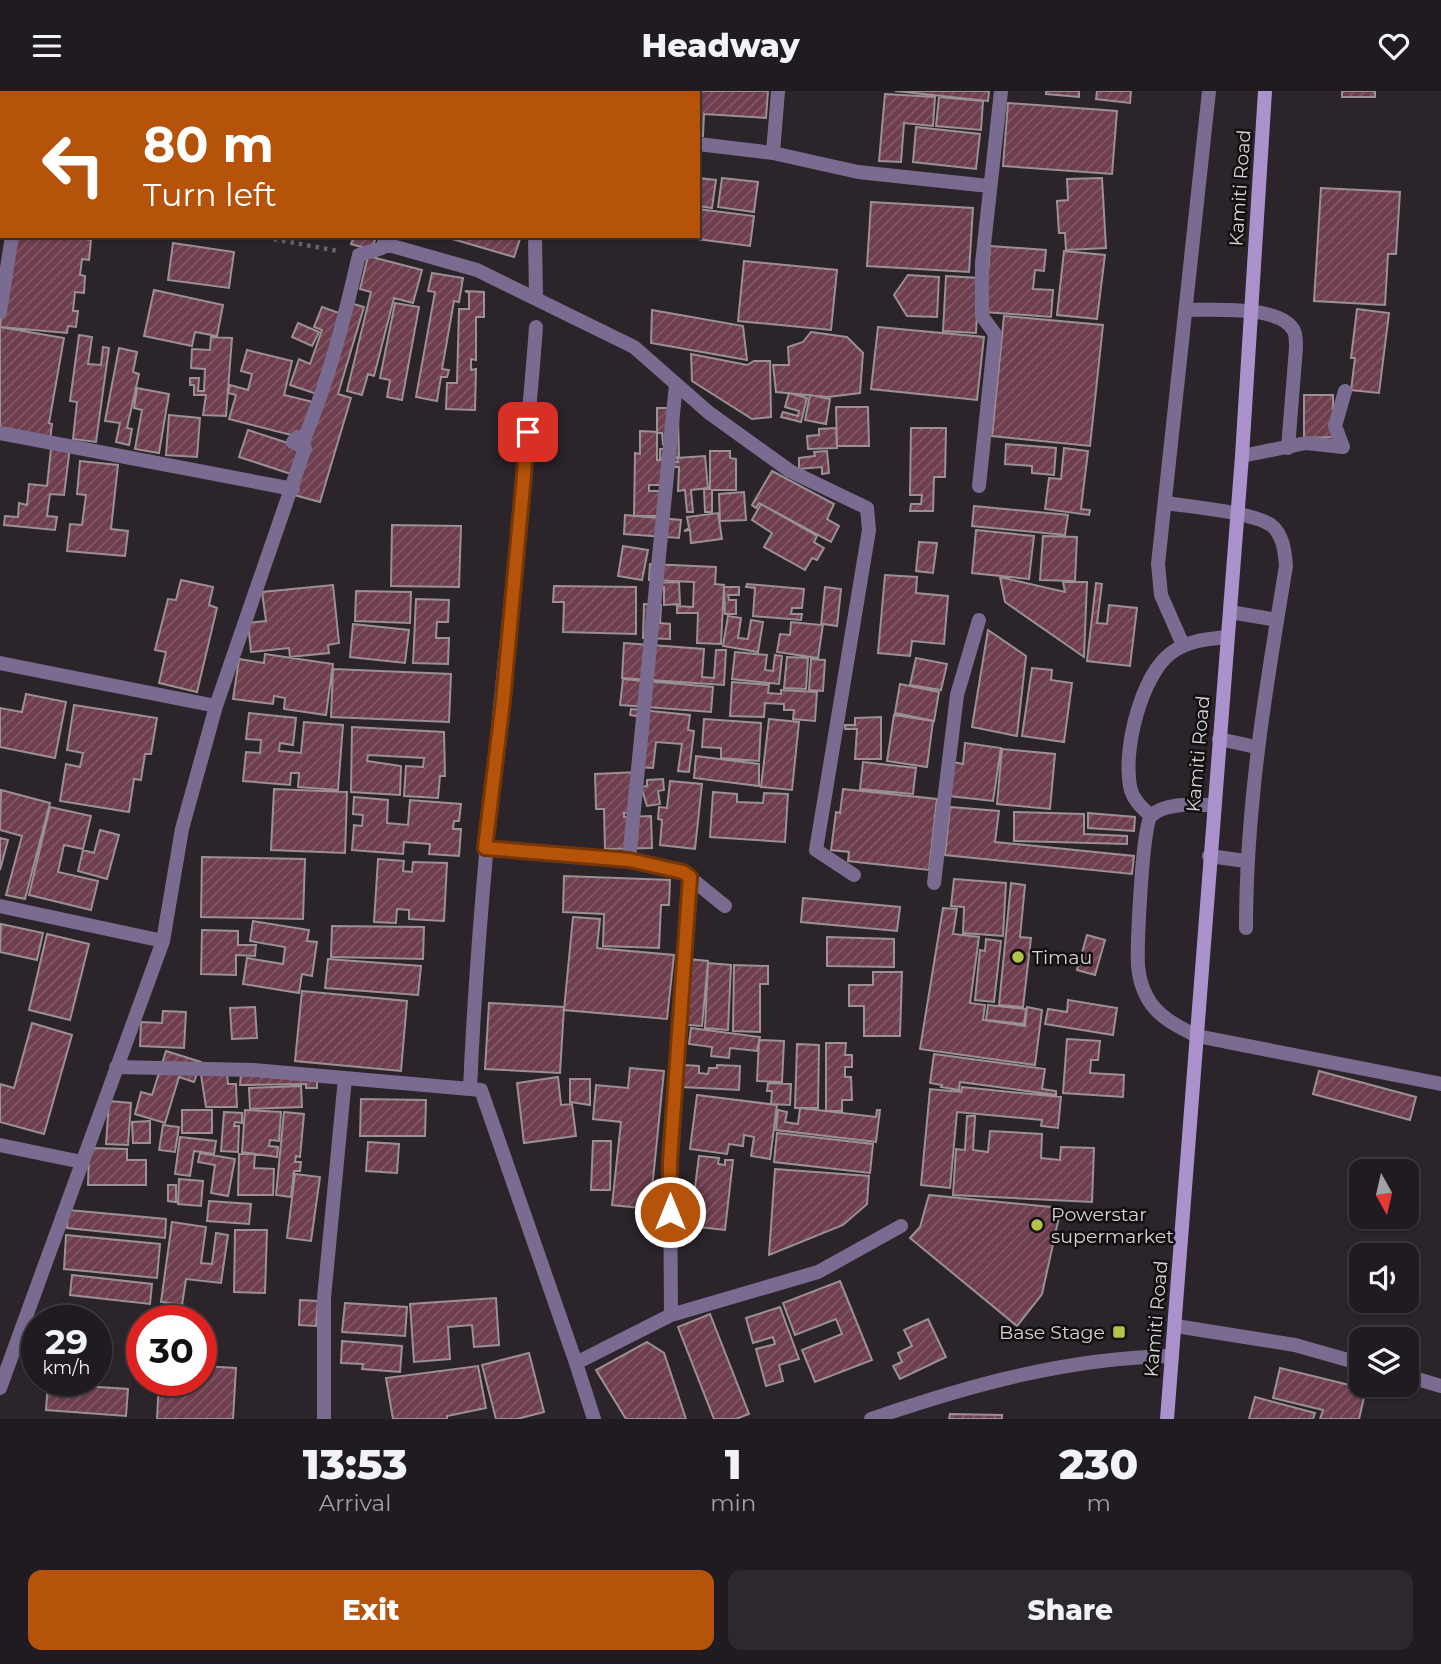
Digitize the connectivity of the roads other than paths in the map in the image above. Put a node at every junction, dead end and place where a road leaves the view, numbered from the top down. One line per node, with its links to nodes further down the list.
1 (778, 91): 6 (street)
2 (1001, 91): 7 (street)
3 (1209, 91): 12 (street)
4 (1265, 91): 13 (main road, Kamiti Road)
5 (700, 145): 6 (street)
6 (773, 153): 7 (street)
7 (989, 186): 21 (street)
8 (12, 238): 14 (street)
9 (535, 238): 11 (street)
10 (386, 240): 11 (street); 22 (street)
11 (536, 298): 16 (street)
12 (1187, 310): 13 (street); 23 (street)
13 (1251, 310): 19 (street); 20 (main road, Kamiti Road)
14 (0, 312)
15 (536, 327): 36 (street)
16 (676, 384): 38 (street); 40 (street)
17 (1345, 391): 19 (street)
18 (0, 433): 22 (street)
19 (1288, 448): 20 (street)
20 (1242, 456): 24 (main road, Kamiti Road)
21 (979, 486)
22 (293, 489): 31 (street)
23 (1167, 503): 24 (street); 29 (street)
24 (1238, 515): 25 (main road, Kamiti Road); 27 (street)
25 (1230, 612): 27 (street); 28 (main road, Kamiti Road)
26 (979, 620): 42 (street)
27 (1277, 620): 33 (street)
28 (1227, 637): 29 (street); 32 (main road, Kamiti Road)
29 (1183, 645): 35 (street)
30 (0, 663): 31 (street)
31 (216, 706): 46 (street)
32 (1219, 739): 33 (street); 34 (main road, Kamiti Road)
33 (1256, 747): 39 (street)
34 (1213, 805): 35 (street); 37 (main road, Kamiti Road)
35 (1151, 816): 47 (street)
36 (485, 848): 38 (street); 51 (street)
37 (1209, 856): 39 (street); 47 (main road, Kamiti Road)
38 (629, 860): 41 (street)
39 (1246, 861): 45 (street)
40 (854, 875)
41 (690, 877): 44 (street); 55 (street)
42 (934, 883)
43 (0, 906): 46 (street)
44 (725, 906)
45 (1246, 928)
46 (163, 941): 48 (street)
47 (1198, 1036): 50 (street); 56 (main road, Kamiti Road)
48 (116, 1067): 49 (street); 53 (street)
49 (345, 1078): 51 (street); 64 (street)
50 (1441, 1084)
51 (470, 1089): 59 (street)
52 (0, 1145): 53 (street)
53 (82, 1162): 61 (street)
54 (901, 1226): 55 (street)
55 (671, 1315): 59 (street)
56 (1176, 1326): 57 (main road, Kamiti Road); 58 (street)
57 (1172, 1356): 63 (street); 67 (main road, Kamiti Road)
58 (1349, 1360)
59 (576, 1363): 65 (street)
60 (1419, 1380): 62 (street)
61 (1, 1384)
62 (1441, 1386)
63 (904, 1413): 66 (street)
64 (324, 1419)
65 (594, 1419)
66 (871, 1419)
67 (1167, 1419)

